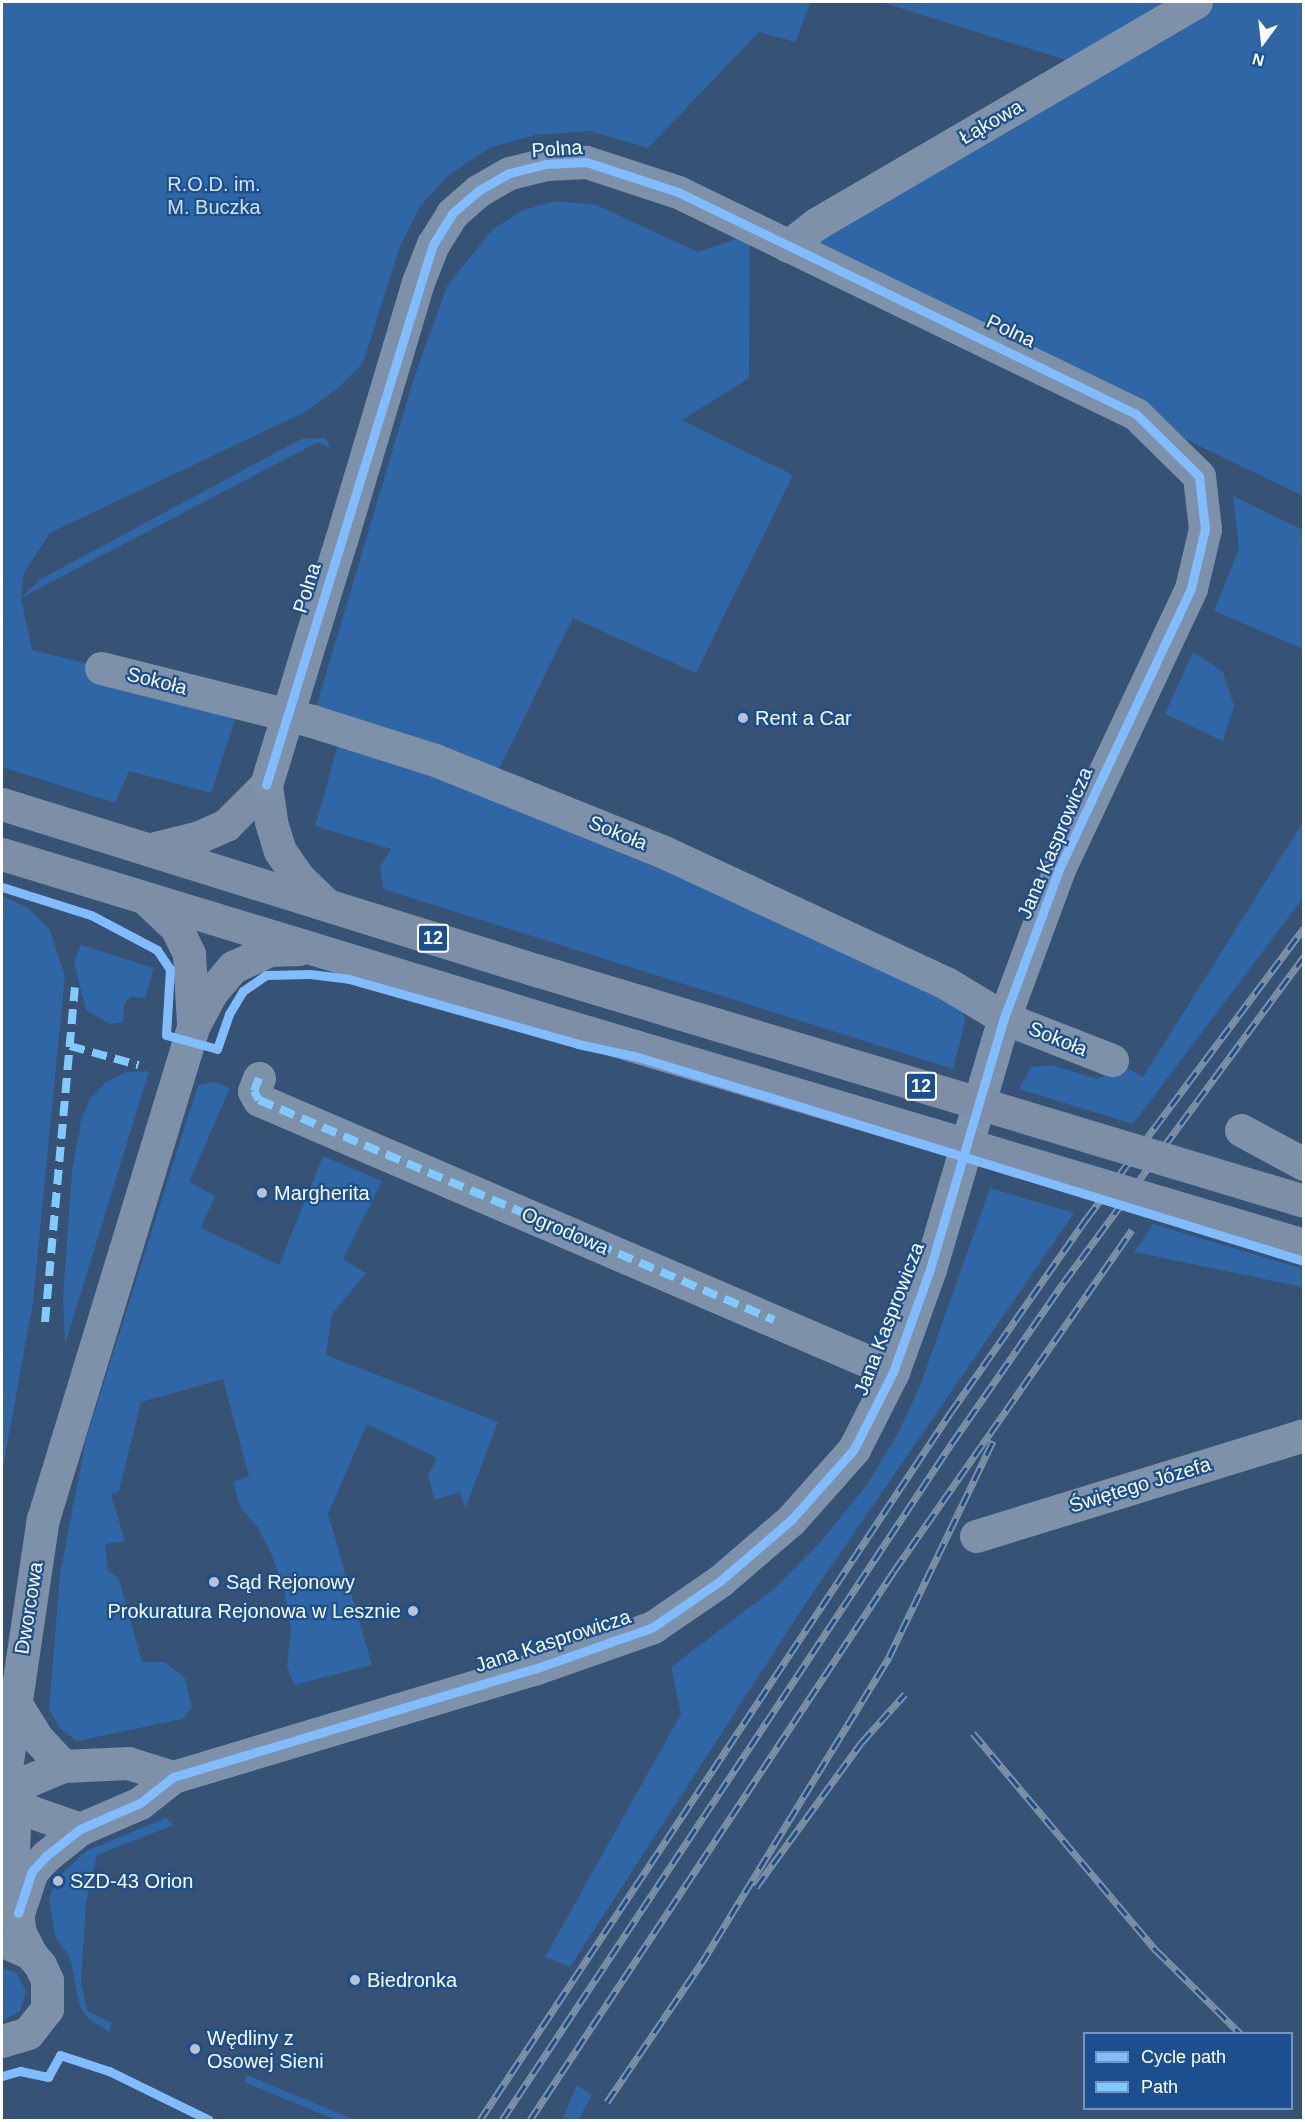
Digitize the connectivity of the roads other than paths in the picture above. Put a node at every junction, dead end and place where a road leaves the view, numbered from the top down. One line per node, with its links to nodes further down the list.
1 (1196, 2): 2 (street, Łąkowa)
2 (788, 246): 3 (street, Polna); 5 (street, Polna, bridge)
3 (1199, 476): 12 (street, Jana Kasprowicza)
4 (101, 668): 12 (street, Sokoła)
5 (266, 785): 7 (main road); 10 (main road)
6 (2, 804): 7 (main road, 12)
7 (148, 849): 10 (main road, 12)
8 (2, 854): 9 (main road, 12)
9 (140, 896): 11 (main road, 12); 13 (main road)
10 (326, 904): 18 (main road, 12, bridge)
11 (313, 948): 13 (main road); 19 (main road, 12, bridge)
12 (1004, 1018): 14 (street, Sokoła); 20 (street, Jana Kasprowicza)
13 (193, 1027): 23 (street, Dworcowa)
14 (1112, 1060)
15 (260, 1078): 20 (street, Ogrodowa)
16 (1241, 1130): 17 (street)
17 (1304, 1164)
18 (1304, 1201)
19 (1304, 1245)
20 (893, 1372): 25 (street, Jana Kasprowicza)
21 (1304, 1435): 22 (street, Świętego Józefa)
22 (976, 1536)
23 (14, 1701): 24 (street); 26 (street, Dworcowa)
24 (63, 1766): 25 (street); 26 (street)
25 (173, 1777): 27 (street, Jana Kasprowicza)
26 (2, 1793): 27 (street); 28 (street, Dworcowa)
27 (80, 1829): 28 (street, Jana Kasprowicza)
28 (18, 1913): 29 (street, Dworcowa)
29 (16, 1948): 30 (street, Dworcowa)
30 (2, 2042)

